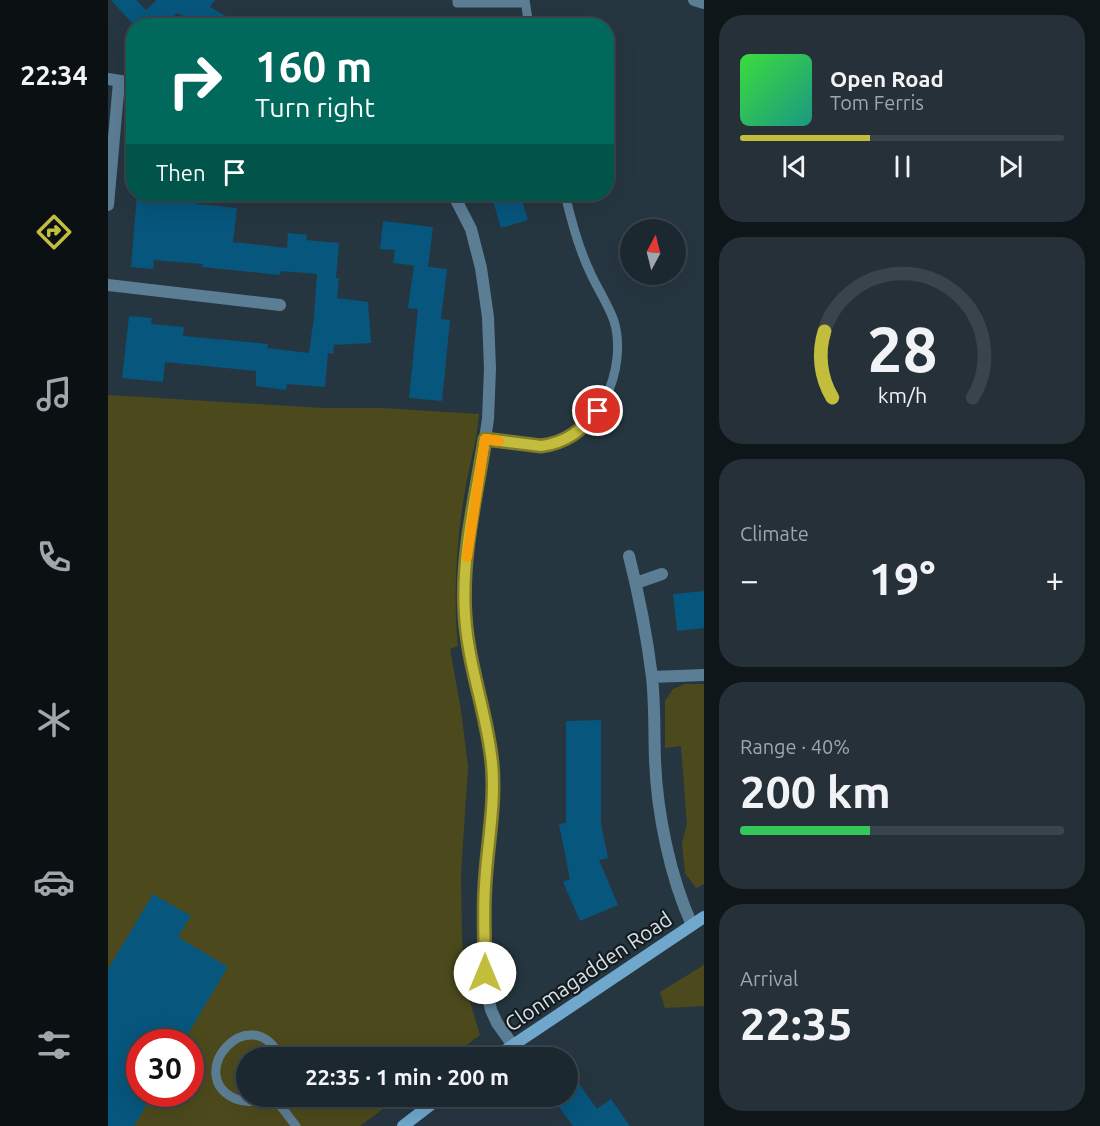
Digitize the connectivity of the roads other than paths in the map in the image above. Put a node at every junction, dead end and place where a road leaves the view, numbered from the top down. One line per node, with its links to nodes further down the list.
1 (457, 0): 3 (lane)
2 (694, 0): 4 (street)
3 (525, 1): 5 (lane)
4 (704, 3)
5 (528, 18)
6 (114, 80): 9 (street)
7 (457, 201): 12 (street)
8 (567, 201): 12 (lane)
9 (108, 205)
10 (108, 285): 11 (street)
11 (280, 305)
12 (485, 439): 20 (street)
13 (629, 556): 15 (street)
14 (662, 574): 15 (street)
15 (636, 583): 17 (street)
16 (704, 675): 17 (street)
17 (652, 677): 19 (street)
18 (704, 917): 19 (street, Clonmagadden Road)
19 (692, 925): 20 (street, Clonmagadden Road)
20 (512, 1044): 22 (street, Clonmagadden Road)
21 (274, 1047): 23 (lane)
22 (508, 1047)
23 (236, 1099)
24 (281, 1107): 26 (lane)
25 (428, 1107): 27 (street)
26 (296, 1126)
27 (403, 1126)

